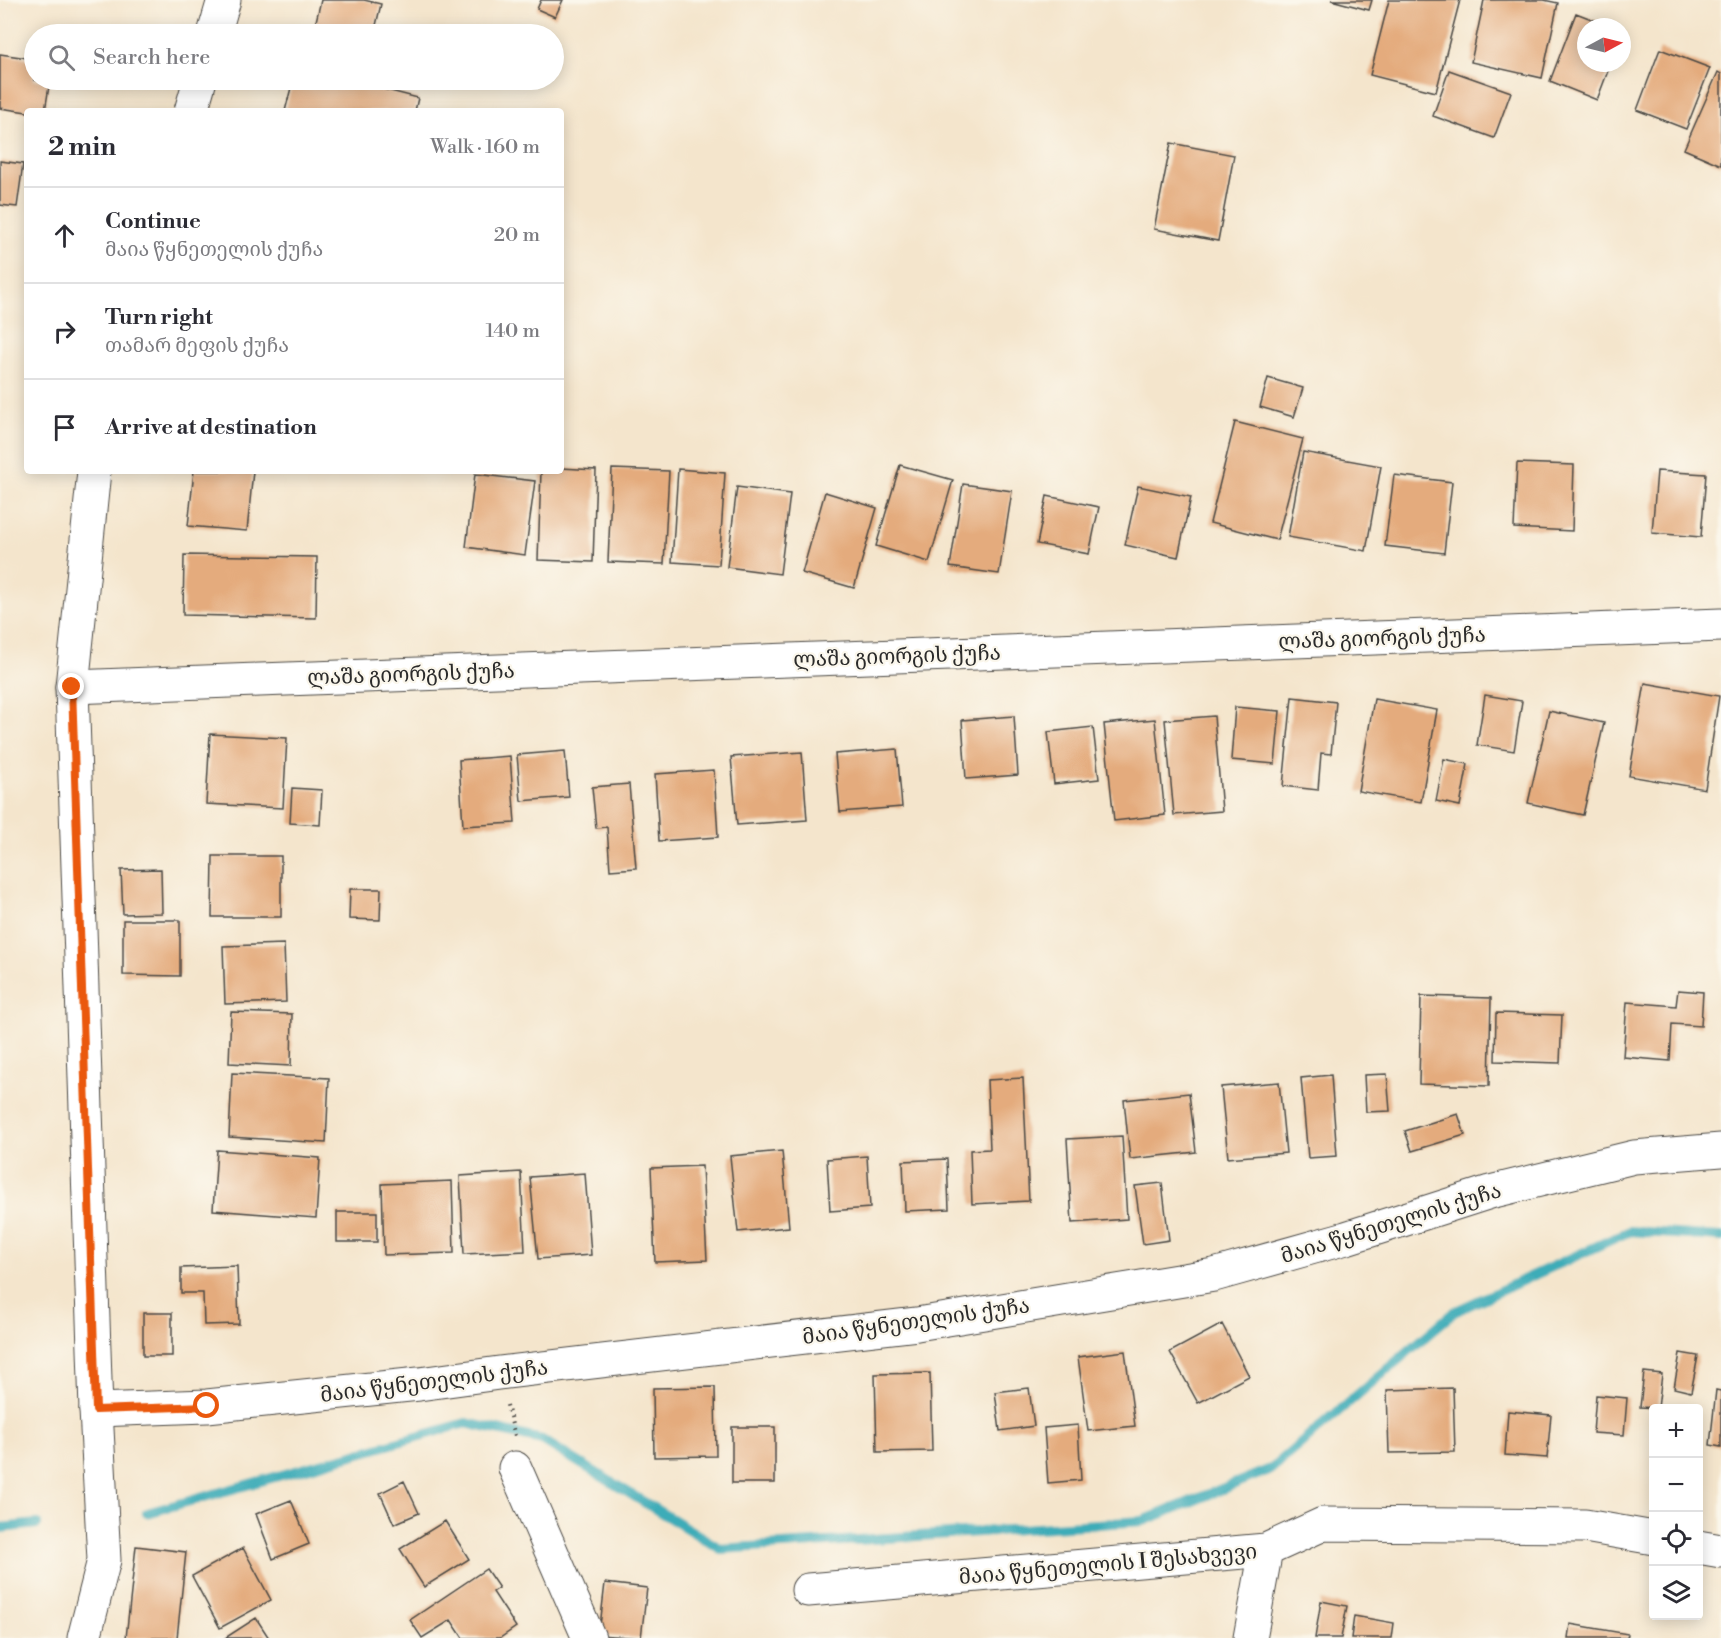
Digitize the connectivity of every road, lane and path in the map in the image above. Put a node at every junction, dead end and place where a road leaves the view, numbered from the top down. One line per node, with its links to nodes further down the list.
1 (224, 0): 2 (street)
2 (217, 24)
3 (197, 90): 4 (street)
4 (192, 108)
5 (94, 474): 7 (street)
6 (1721, 625): 7 (street, ლაშა გიორგის ქუჩა)
7 (72, 687): 9 (street)
8 (1721, 1150): 9 (street, მაია წყნეთელის ქუჩა)
9 (96, 1410): 16 (street)
10 (515, 1468): 17 (street)
11 (1649, 1538): 13 (street, მაია წყნეთელის I შესახვევი)
12 (1703, 1548): 14 (street)
13 (1266, 1550): 15 (street, მაია წყნეთელის I შესახვევი); 18 (street)
14 (1721, 1551)
15 (808, 1590)
16 (84, 1638)
17 (589, 1638)
18 (1250, 1638)

